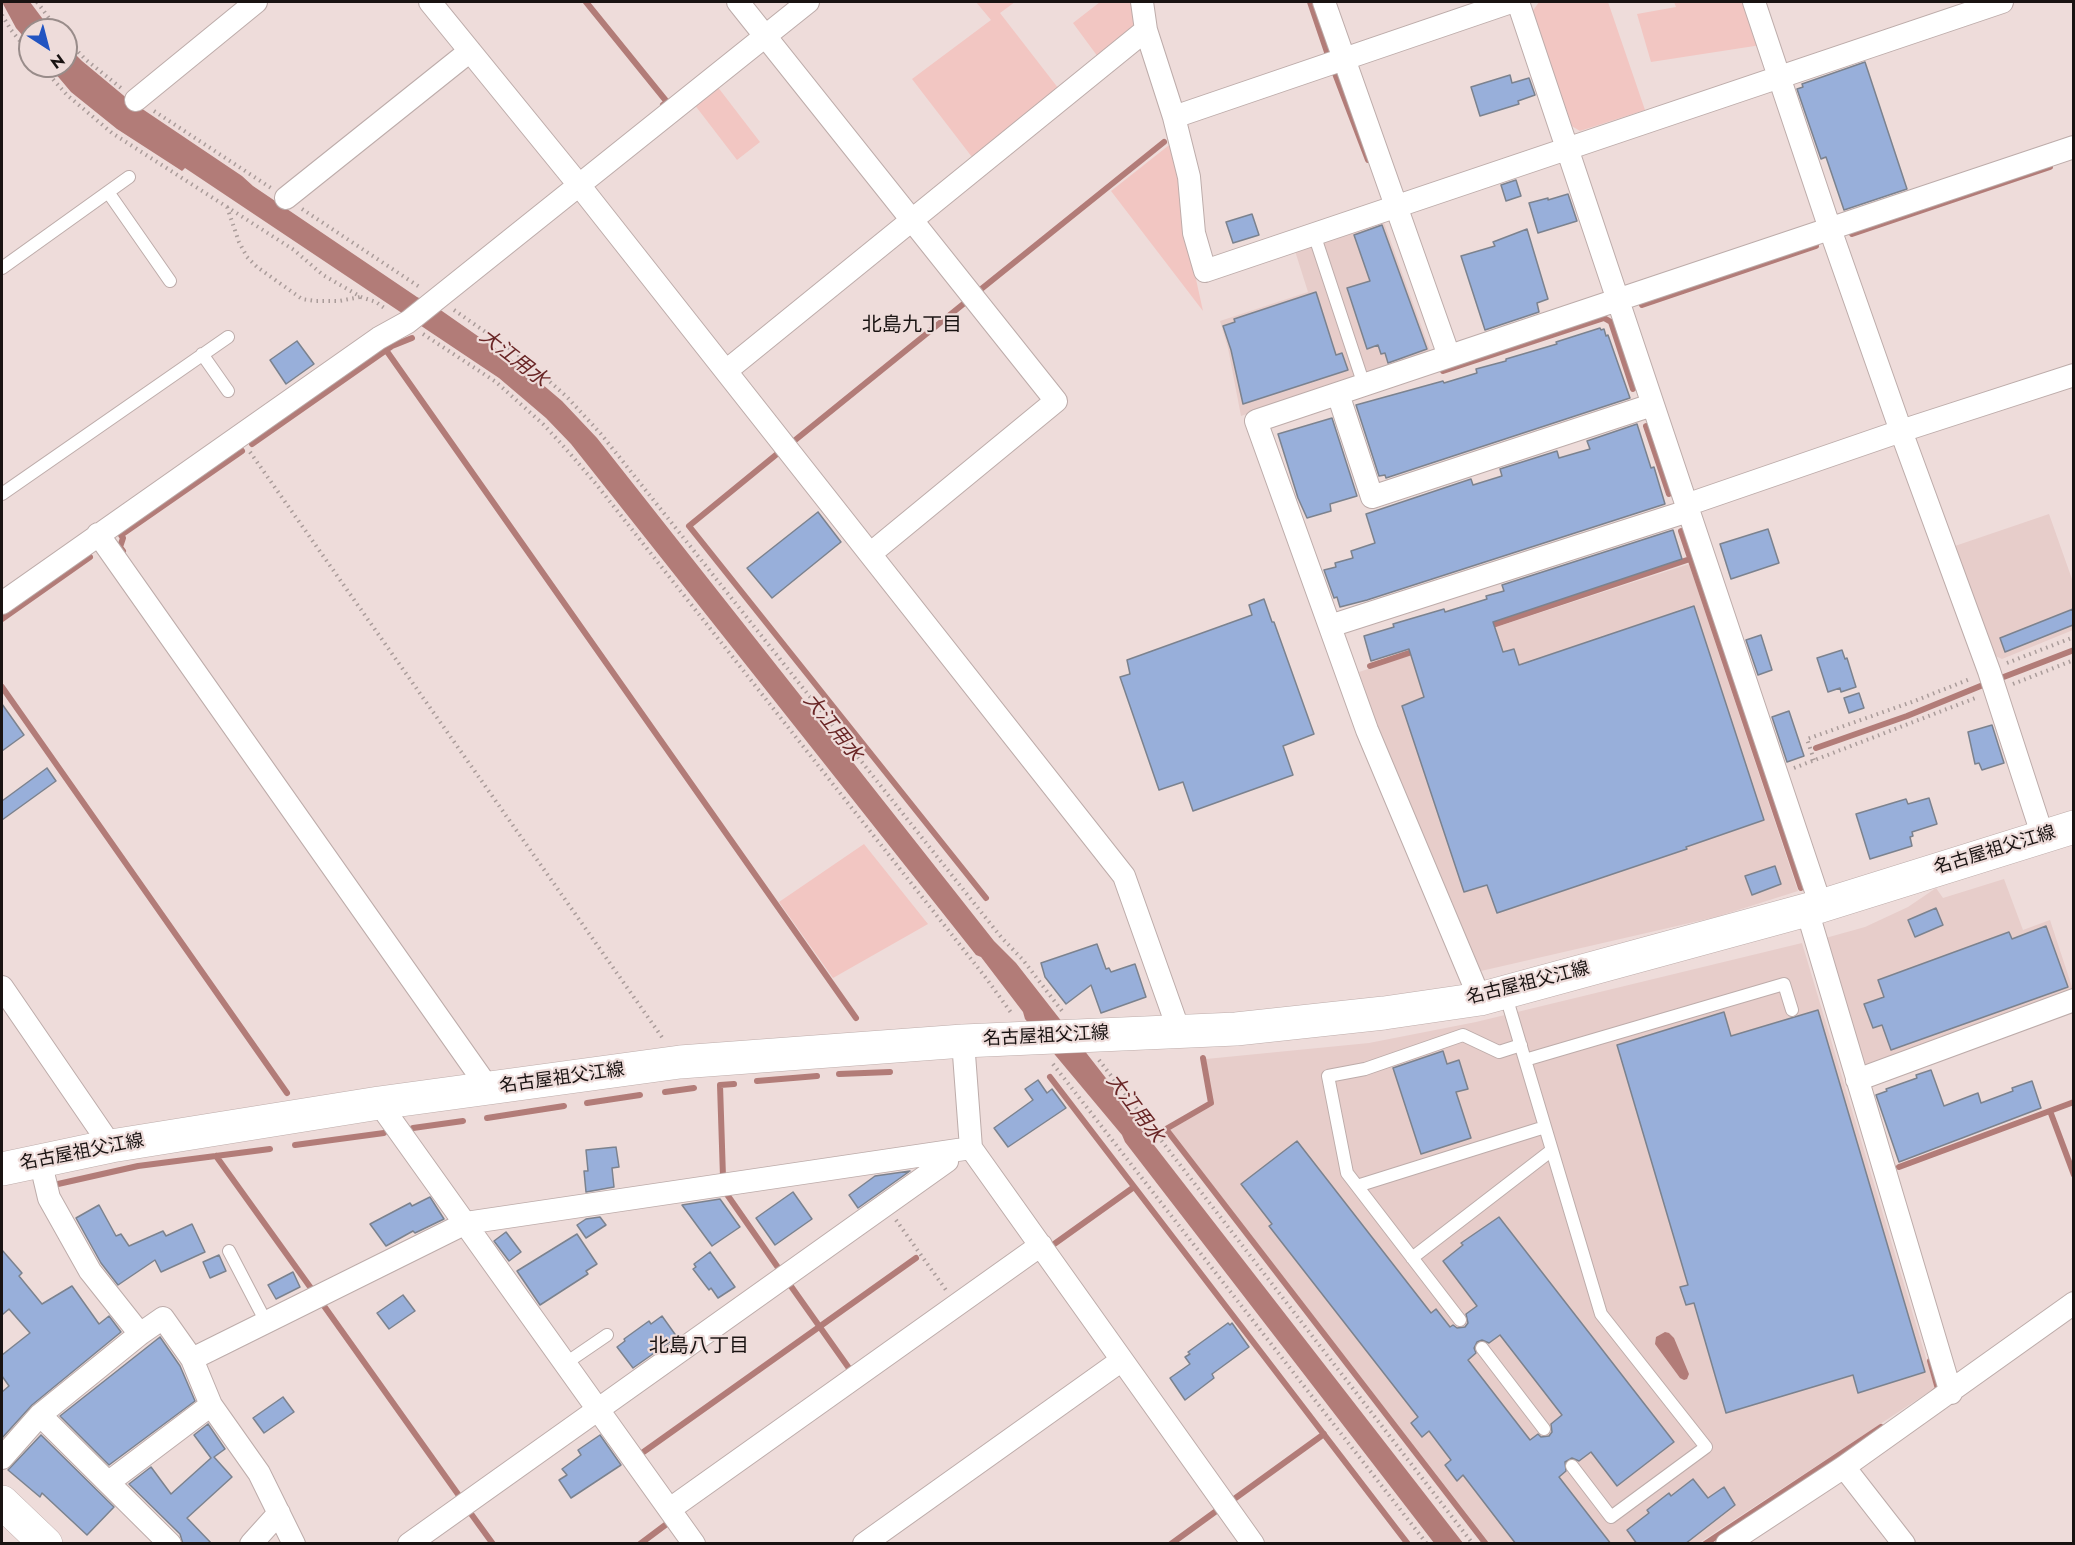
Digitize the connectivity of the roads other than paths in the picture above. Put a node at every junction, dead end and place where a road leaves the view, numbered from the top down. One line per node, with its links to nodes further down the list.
1 (256, 2): 16 (street)
2 (430, 2): 13 (street)
3 (738, 2): 12 (street)
4 (808, 2): 12 (street)
5 (1142, 2): 11 (street)
6 (1324, 2): 14 (street)
7 (1511, 2): 14 (street)
8 (1518, 2): 19 (street)
9 (1754, 2): 15 (street)
10 (2002, 2): 15 (street)
11 (1146, 30): 17 (street); 25 (street)
12 (765, 36): 21 (street); 25 (street)
13 (470, 51): 21 (street); 23 (street)
14 (1345, 59): 17 (street); 24 (street)
15 (1778, 77): 19 (street); 26 (street)
16 (136, 100)
17 (1174, 117): 27 (street)
18 (2073, 147): 26 (street)
19 (1566, 149): 24 (street); 30 (street)
20 (129, 177): 22 (lane)
21 (579, 185): 34 (street); 43 (street)
22 (108, 192): 28 (lane); 29 (lane)
23 (286, 198)
24 (1397, 206): 27 (street); 33 (street)
25 (912, 220): 34 (street); 44 (street)
26 (1830, 229): 30 (street); 40 (street)
27 (1314, 234): 36 (lane)
28 (2, 268)
29 (170, 281)
30 (1616, 300): 33 (street); 39 (street)
31 (228, 337): 32 (lane)
32 (202, 354): 37 (lane); 41 (lane)
33 (1449, 356): 36 (street)
34 (726, 371): 44 (street)
35 (2073, 375): 40 (street)
36 (1364, 385): 38 (street)
37 (228, 391)
38 (1338, 394): 39 (street); 46 (street)
39 (1652, 405): 42 (street)
40 (1901, 430): 42 (street); 48 (street)
41 (2, 494)
42 (1687, 508): 46 (street); 49 (street)
43 (98, 534): 45 (street); 59 (street)
44 (870, 554): 54 (street)
45 (2, 603)
46 (1330, 626): 51 (street)
47 (2073, 827): 48 (main road, 名古屋祖父江線)
48 (2043, 837): 49 (main road, 名古屋祖父江線)
49 (1814, 908): 51 (main road, 名古屋祖父江線); 58 (street)
50 (2, 987): 62 (street)
51 (1493, 995): 54 (main road, 名古屋祖父江線); 56 (lane)
52 (2073, 1000): 58 (street)
53 (1792, 1010): 57 (lane)
54 (1179, 1031): 55 (main road, 名古屋祖父江線)
55 (963, 1041): 59 (main road, 名古屋祖父江線); 63 (street)
56 (1521, 1045): 57 (lane); 68 (lane)
57 (1525, 1060): 61 (lane)
58 (1857, 1080): 82 (street)
59 (489, 1089): 60 (main road, 名古屋祖父江線)
60 (379, 1103): 62 (main road, 名古屋祖父江線); 69 (street)
61 (1545, 1127): 64 (lane); 68 (lane)
62 (111, 1146): 66 (main road, 名古屋祖父江線)
63 (971, 1148): 65 (street); 70 (street)
64 (1552, 1150): 72 (lane); 88 (lane)
65 (945, 1152): 69 (street); 84 (street)
66 (40, 1160): 67 (main road, 名古屋祖父江線); 76 (street)
67 (2, 1169)
68 (1357, 1186): 72 (lane)
69 (466, 1223): 75 (street); 81 (street)
70 (1041, 1245): 80 (street); 92 (street)
71 (229, 1251): 75 (lane)
72 (1412, 1258): 74 (lane)
73 (2073, 1304): 82 (street)
74 (1460, 1320)
75 (266, 1322): 79 (street)
76 (140, 1334): 79 (street); 85 (street)
77 (607, 1335): 81 (lane)
78 (1482, 1348): 86 (lane)
79 (192, 1359): 83 (street)
80 (1122, 1359): 100 (street); 101 (street)
81 (566, 1363): 84 (street)
82 (1951, 1393): 89 (street)
83 (212, 1405): 90 (street); 93 (street)
84 (598, 1409): 92 (street); 98 (street)
85 (40, 1415): 87 (street); 90 (street)
86 (1544, 1429)
87 (2, 1458)
88 (1572, 1466)
89 (1844, 1467): 102 (street); 103 (street)
90 (109, 1482): 95 (street)
91 (2, 1502): 94 (main road)
92 (670, 1509): 99 (street)
93 (279, 1513): 96 (street); 97 (street)
94 (46, 1544)
95 (170, 1544)
96 (251, 1544)
97 (294, 1544)
98 (409, 1544)
99 (694, 1544)
100 (864, 1544)
101 (1253, 1544)
102 (1727, 1544)
103 (1904, 1544)

